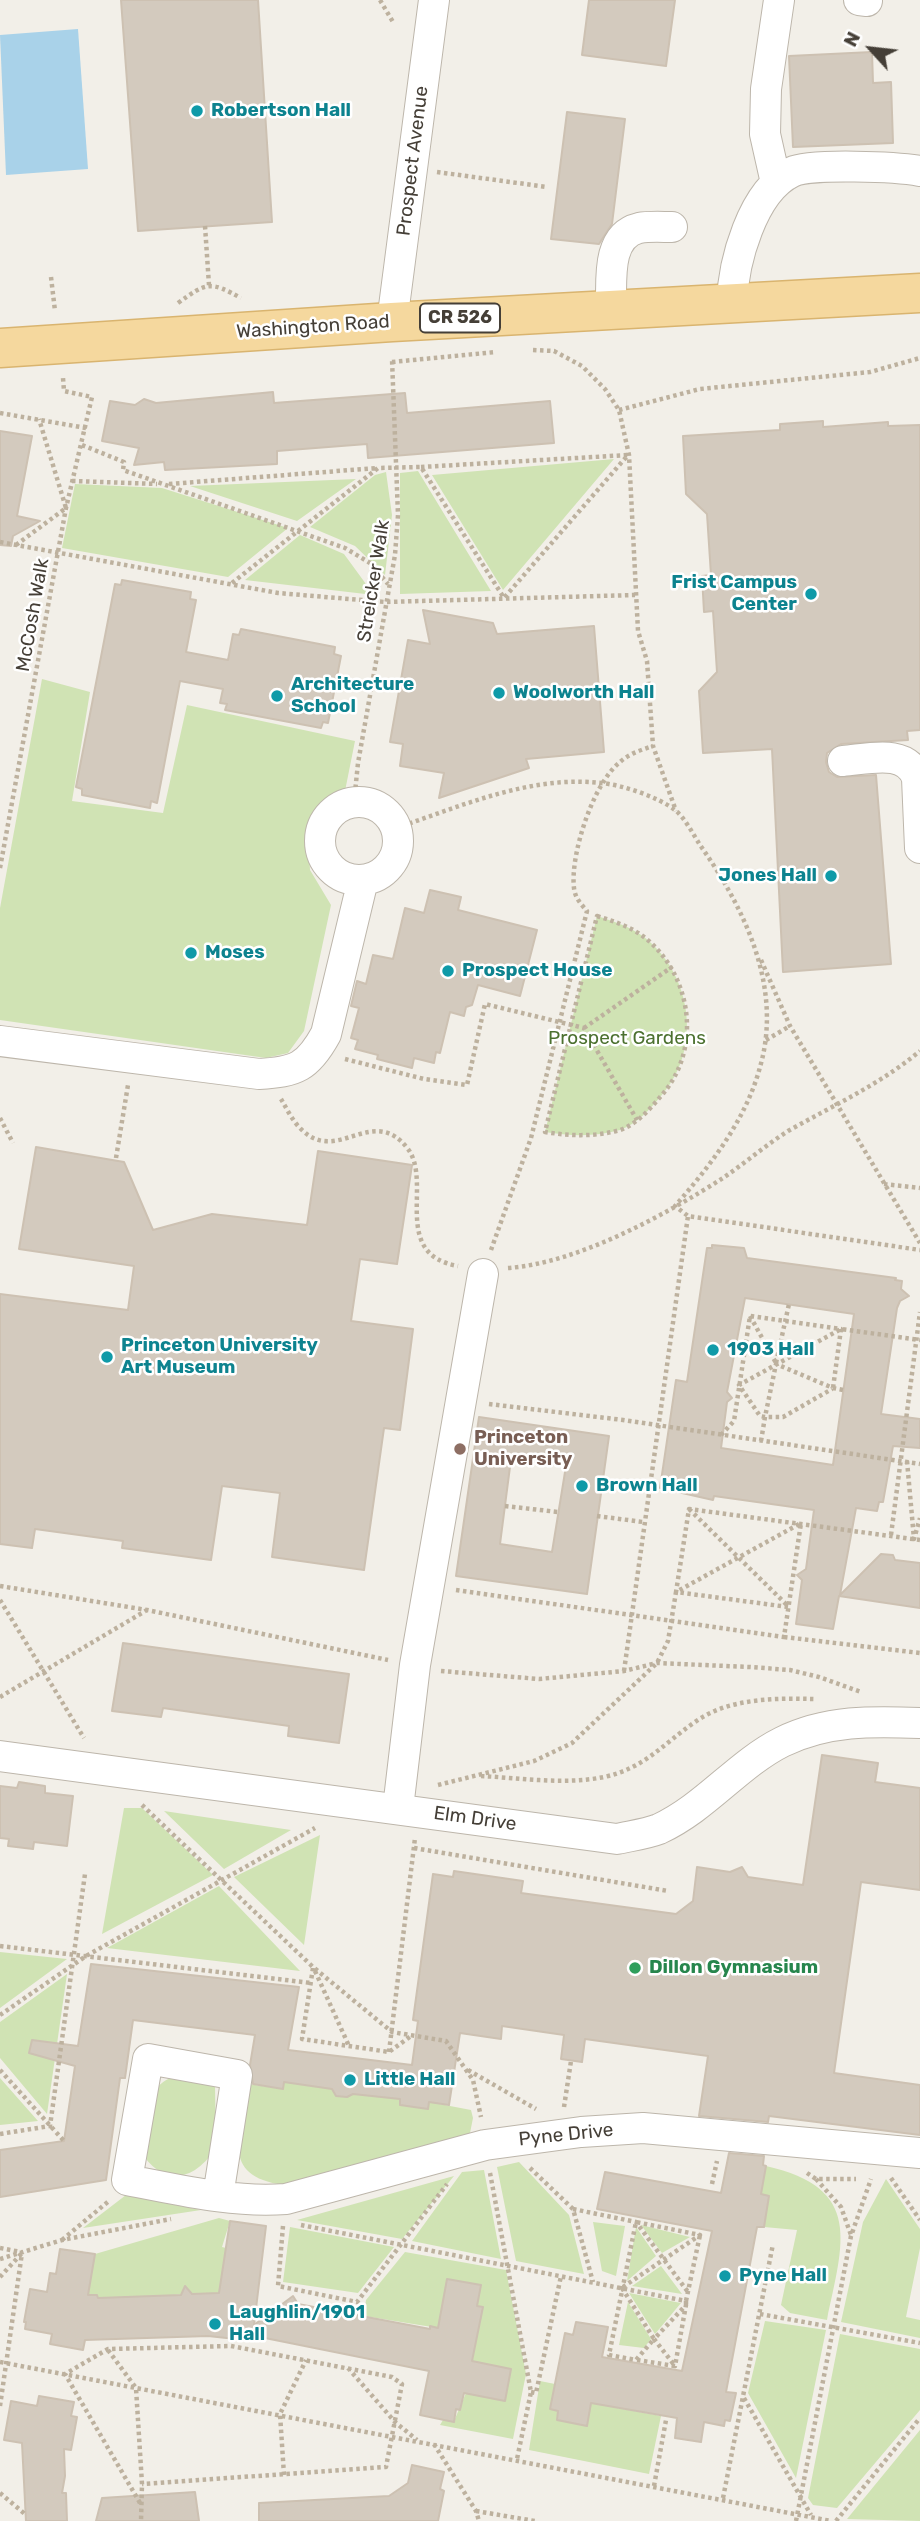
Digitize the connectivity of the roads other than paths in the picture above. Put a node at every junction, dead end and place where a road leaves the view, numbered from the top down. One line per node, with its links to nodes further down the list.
1 (435, 0): 11 (street, Prospect Avenue)
2 (779, 0): 6 (street)
3 (859, 0): 4 (street)
4 (867, 1)
5 (920, 171): 6 (street)
6 (776, 183): 9 (street)
7 (672, 227): 10 (street)
8 (920, 293): 9 (main road, Washington Road / CR 526)
9 (733, 303): 10 (main road, Washington Road / CR 526)
10 (611, 310): 11 (main road, Washington Road / CR 526)
11 (392, 321): 12 (main road, Washington Road / CR 526)
12 (0, 348)
13 (844, 761): 14 (street)
14 (920, 849)
15 (363, 880): 15 (street); 16 (street)
16 (0, 1041)
17 (484, 1271): 20 (street)
18 (920, 1723): 20 (street, Elm Drive)
19 (0, 1756): 20 (street, Elm Drive)
20 (407, 1817)
21 (920, 2153): 22 (street, Pyne Drive)
22 (218, 2196): 22 (street, Pyne Drive)

